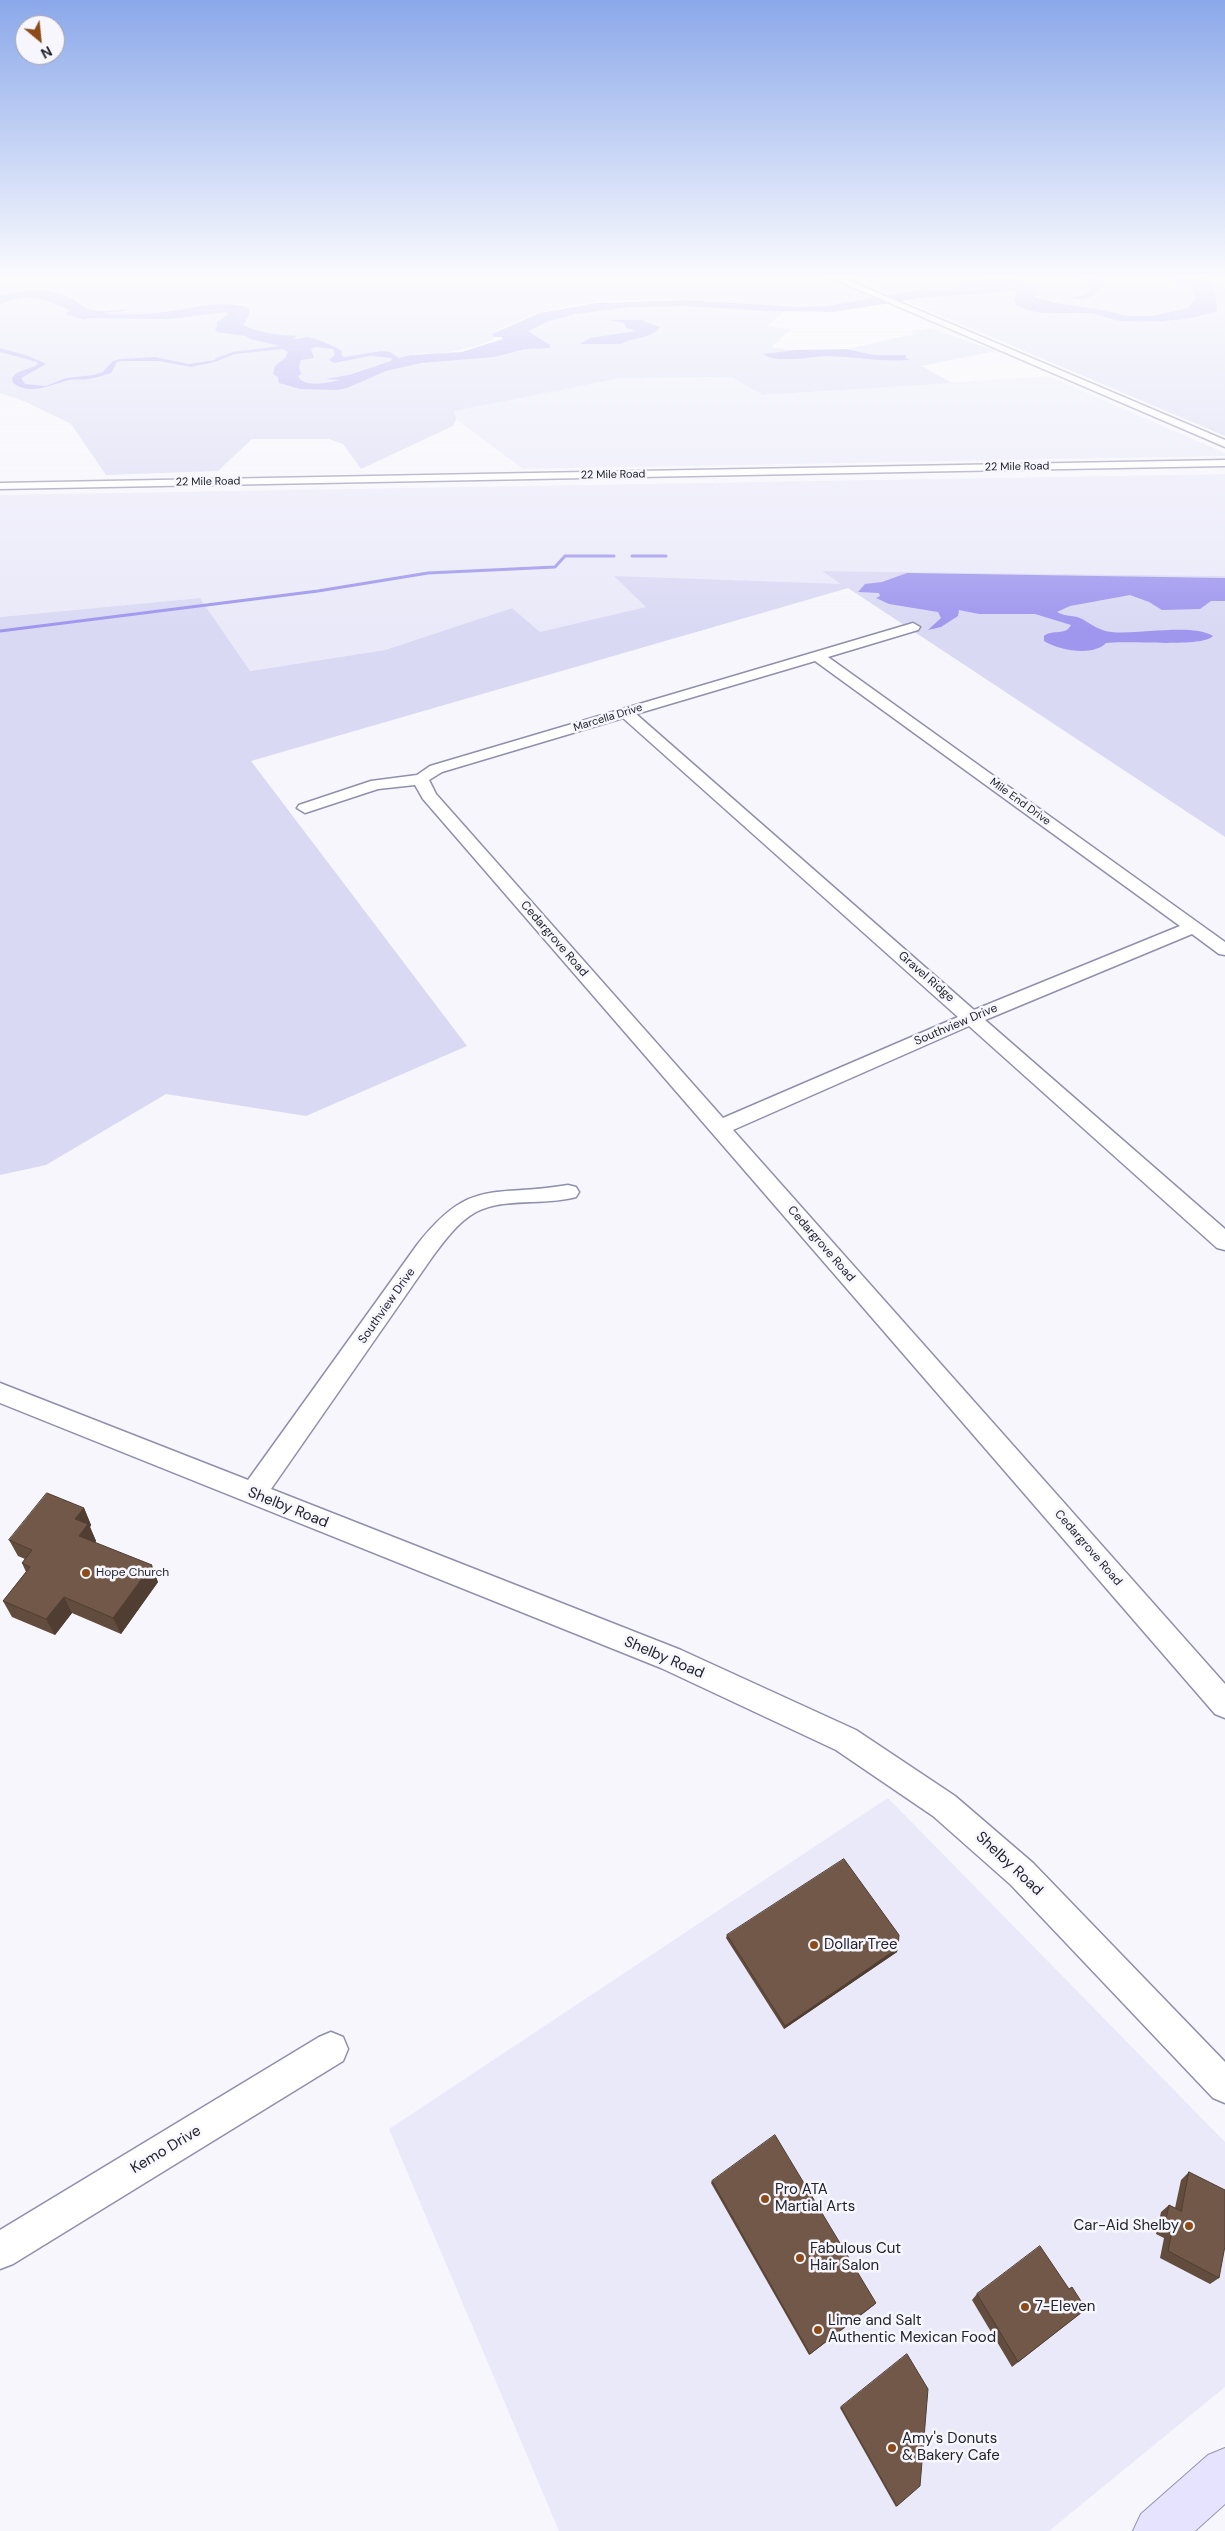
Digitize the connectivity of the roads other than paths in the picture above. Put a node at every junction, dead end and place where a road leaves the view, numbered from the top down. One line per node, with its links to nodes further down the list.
1 (1108, 394): 2 (street)
2 (1225, 444)
3 (1225, 463): 4 (street, 22 Mile Road)
4 (0, 486)
5 (913, 627): 6 (street, Marcella Drive)
6 (816, 655): 7 (street, Marcella Drive); 10 (street, Mile End Drive)
7 (626, 713): 8 (street, Marcella Drive); 12 (street, Gravel Ridge)
8 (421, 780): 9 (street, Marcella Drive); 13 (street, Cedargrove Road)
9 (305, 808)
10 (1194, 927): 11 (street, Mile End Drive); 12 (street, Southview Drive)
11 (1225, 950)
12 (972, 1018): 13 (street, Southview Drive); 15 (street, Gravel Ridge)
13 (720, 1128): 18 (street, Cedargrove Road)
14 (568, 1192): 17 (street, Southview Drive)
15 (1225, 1242)
16 (0, 1393): 17 (street, Shelby Road)
17 (253, 1494): 20 (street, Shelby Road)
18 (1225, 1705)
19 (331, 2049): 21 (street, Kemo Drive)
20 (1225, 2086)
21 (0, 2251)
22 (1225, 2472): 23 (main road)
23 (1158, 2531)

